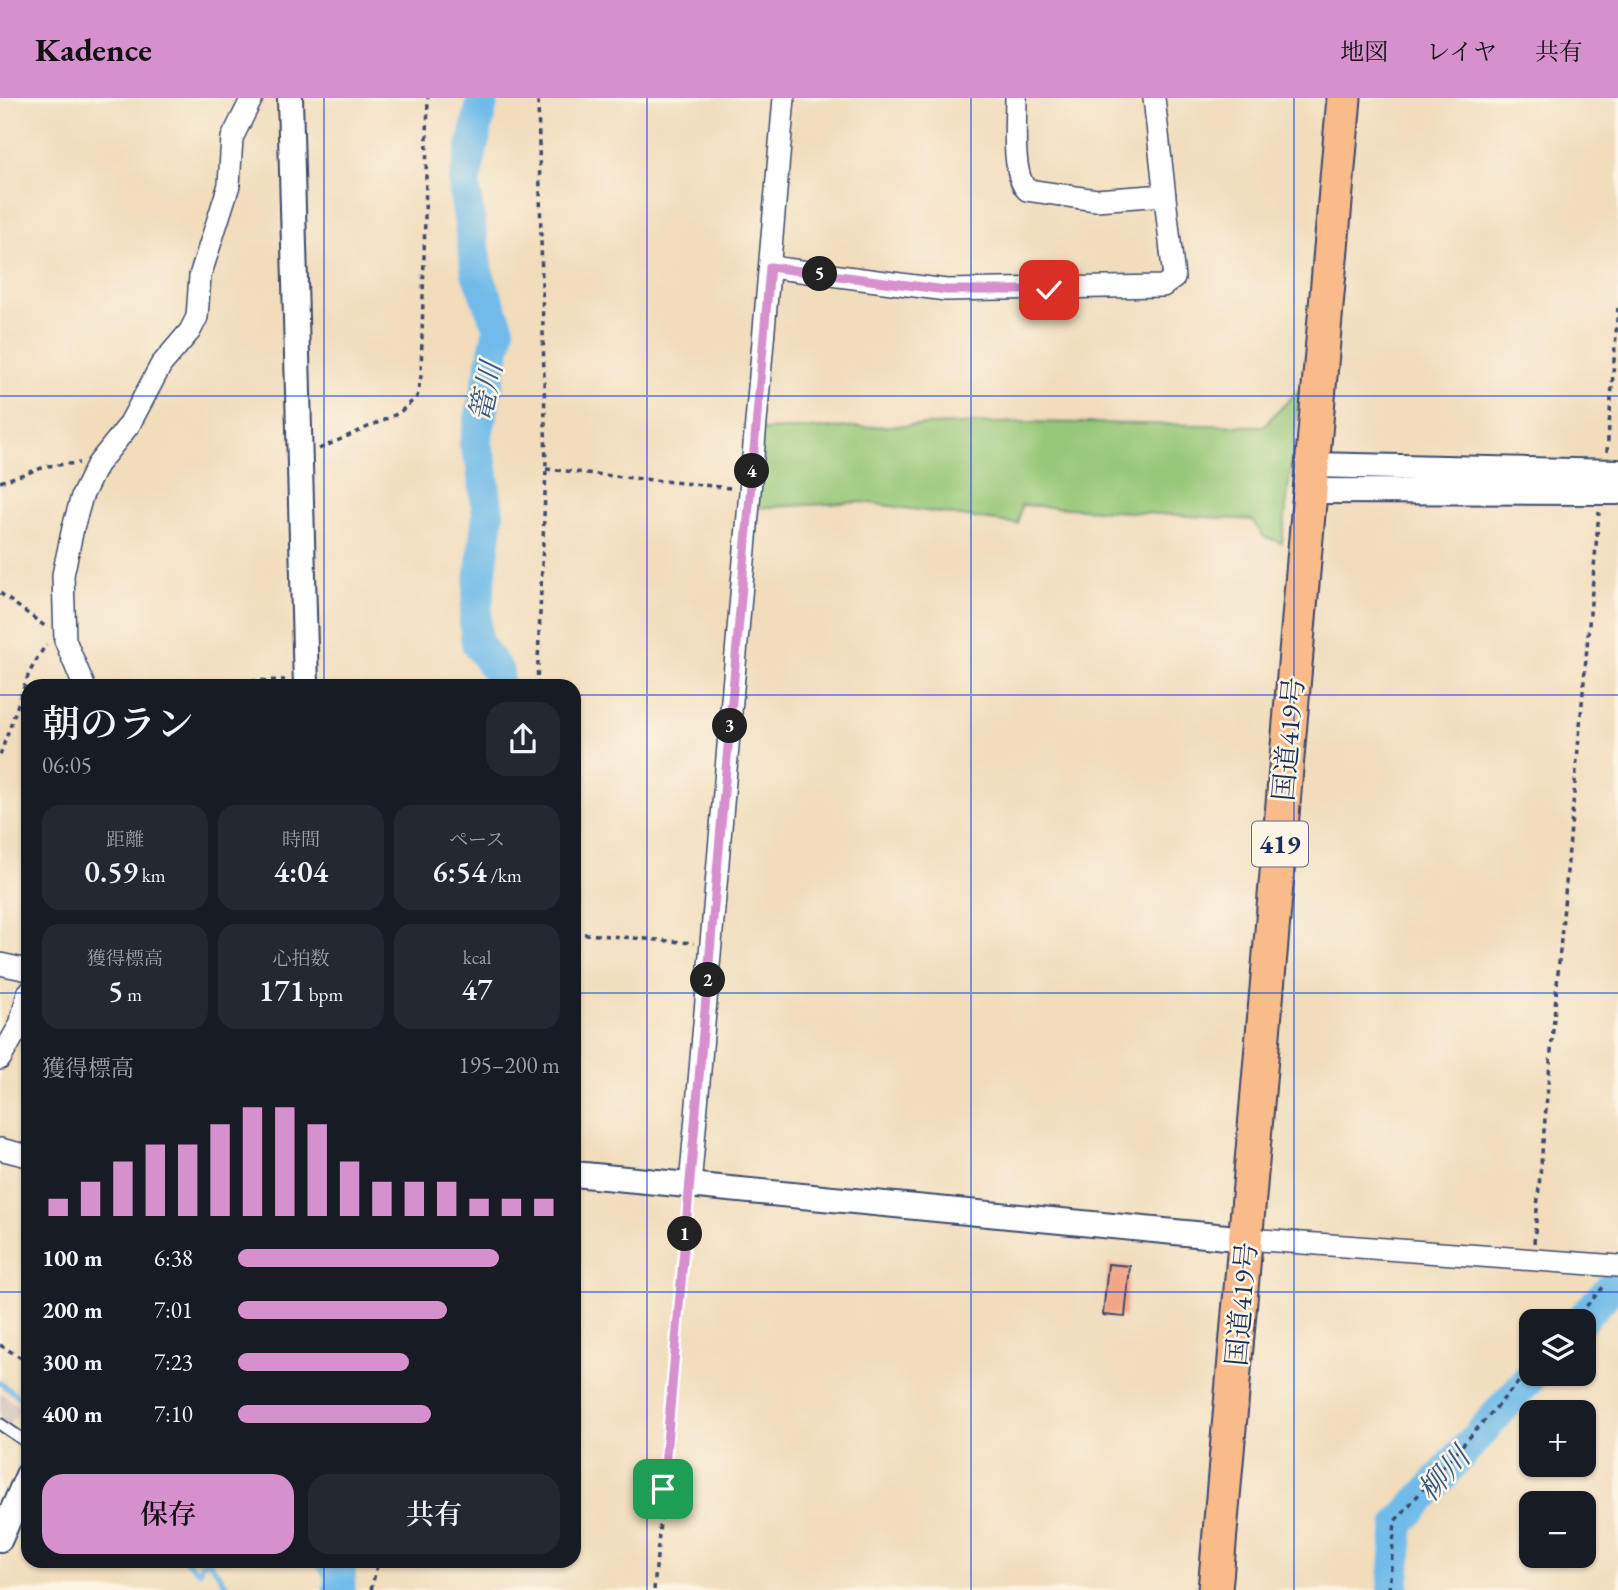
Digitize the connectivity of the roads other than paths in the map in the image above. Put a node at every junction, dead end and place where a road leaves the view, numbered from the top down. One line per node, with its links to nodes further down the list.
1 (251, 98): 13 (street)
2 (290, 98): 14 (street)
3 (784, 98): 10 (street)
4 (1016, 98): 9 (street)
5 (1144, 98): 6 (street)
6 (1154, 98): 7 (street); 9 (street)
7 (1169, 98)
8 (1344, 98): 11 (highway, 国道419号 / 419)
9 (1165, 195): 10 (street)
10 (770, 267): 22 (street)
11 (1310, 478): 12 (street); 23 (highway, 国道419号 / 419)
12 (1611, 482)
13 (81, 679)
14 (306, 679)
15 (0, 964): 16 (street)
16 (21, 968)
17 (21, 1021): 18 (street)
18 (0, 1059)
19 (0, 1149): 20 (street)
20 (21, 1154)
21 (581, 1175): 22 (street)
22 (690, 1186): 23 (street)
23 (1247, 1239): 24 (street); 29 (highway, 国道419号 / 419)
24 (1614, 1272)
25 (0, 1424): 26 (lane)
26 (21, 1438)
27 (21, 1491): 28 (street)
28 (0, 1539)
29 (1215, 1590)

